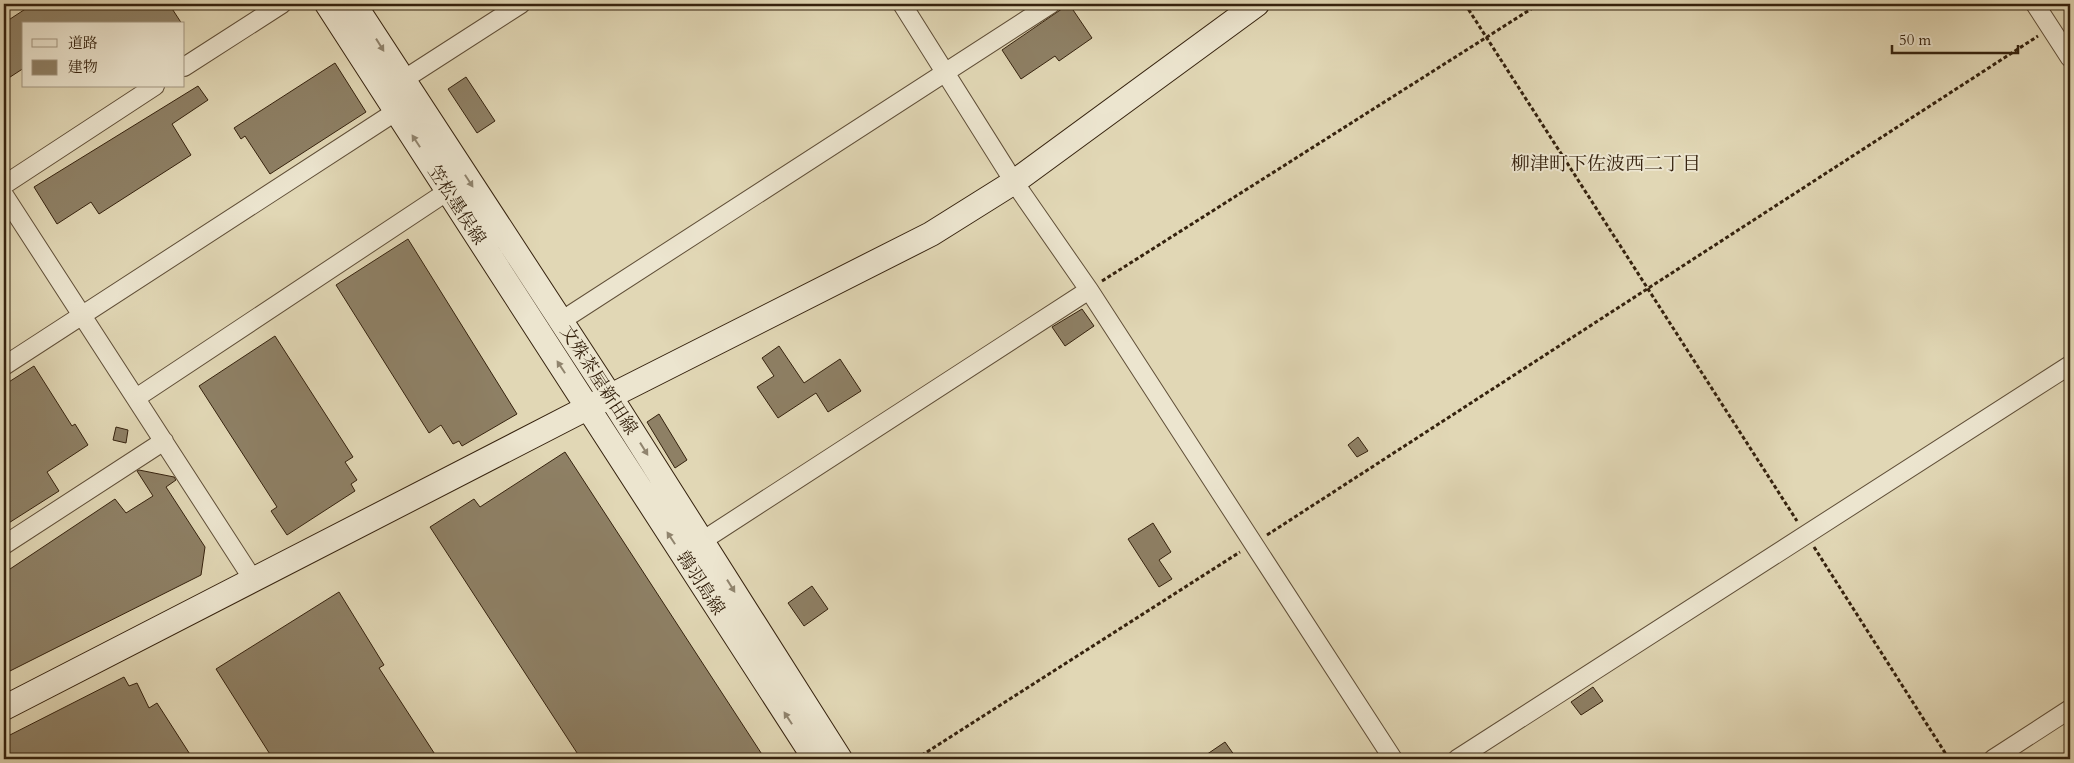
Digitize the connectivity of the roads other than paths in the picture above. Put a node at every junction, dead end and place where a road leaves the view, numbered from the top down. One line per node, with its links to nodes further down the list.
1 (282, 4): 10 (street)
2 (327, 4): 17 (main road, 笠松墨俣線, one-way to 2)
3 (354, 4): 12 (main road, 文殊茶屋新田線, one-way to 12)
4 (521, 4): 12 (street)
5 (902, 4): 11 (street)
6 (1051, 4): 11 (street)
7 (1257, 4): 15 (main road)
8 (2036, 4): 9 (street)
9 (2070, 58)
10 (185, 67)
11 (945, 72): 15 (street); 21 (street)
12 (403, 80): 21 (main road, 文殊茶屋新田線, one-way to 21)
13 (152, 88): 16 (street)
14 (389, 116): 20 (street)
15 (1014, 182): 19 (street); 24 (main road)
16 (4, 185)
17 (448, 191): 25 (street); 26 (main road, 笠松墨俣線, one-way to 17)
18 (4, 195): 20 (street)
19 (1089, 290): 28 (street); 35 (street)
20 (82, 315): 23 (street); 25 (street)
21 (561, 321): 24 (main road, 文殊茶屋新田線)
22 (2070, 365): 36 (street)
23 (4, 366)
24 (610, 396): 26 (main road); 28 (main road, 文殊茶屋新田線, one-way to 28)
25 (136, 398): 27 (street)
26 (587, 408): 30 (main road); 33 (main road, 鶉羽島線, one-way to 26)
27 (164, 441): 29 (street); 30 (street)
28 (702, 541): 34 (main road, 文殊茶屋新田線, one-way to 34)
29 (4, 545)
30 (254, 581): 31 (main road)
31 (4, 708)
32 (2070, 709): 37 (street)
33 (815, 759)
34 (840, 759)
35 (1393, 759)
36 (1457, 759)
37 (1992, 759)

